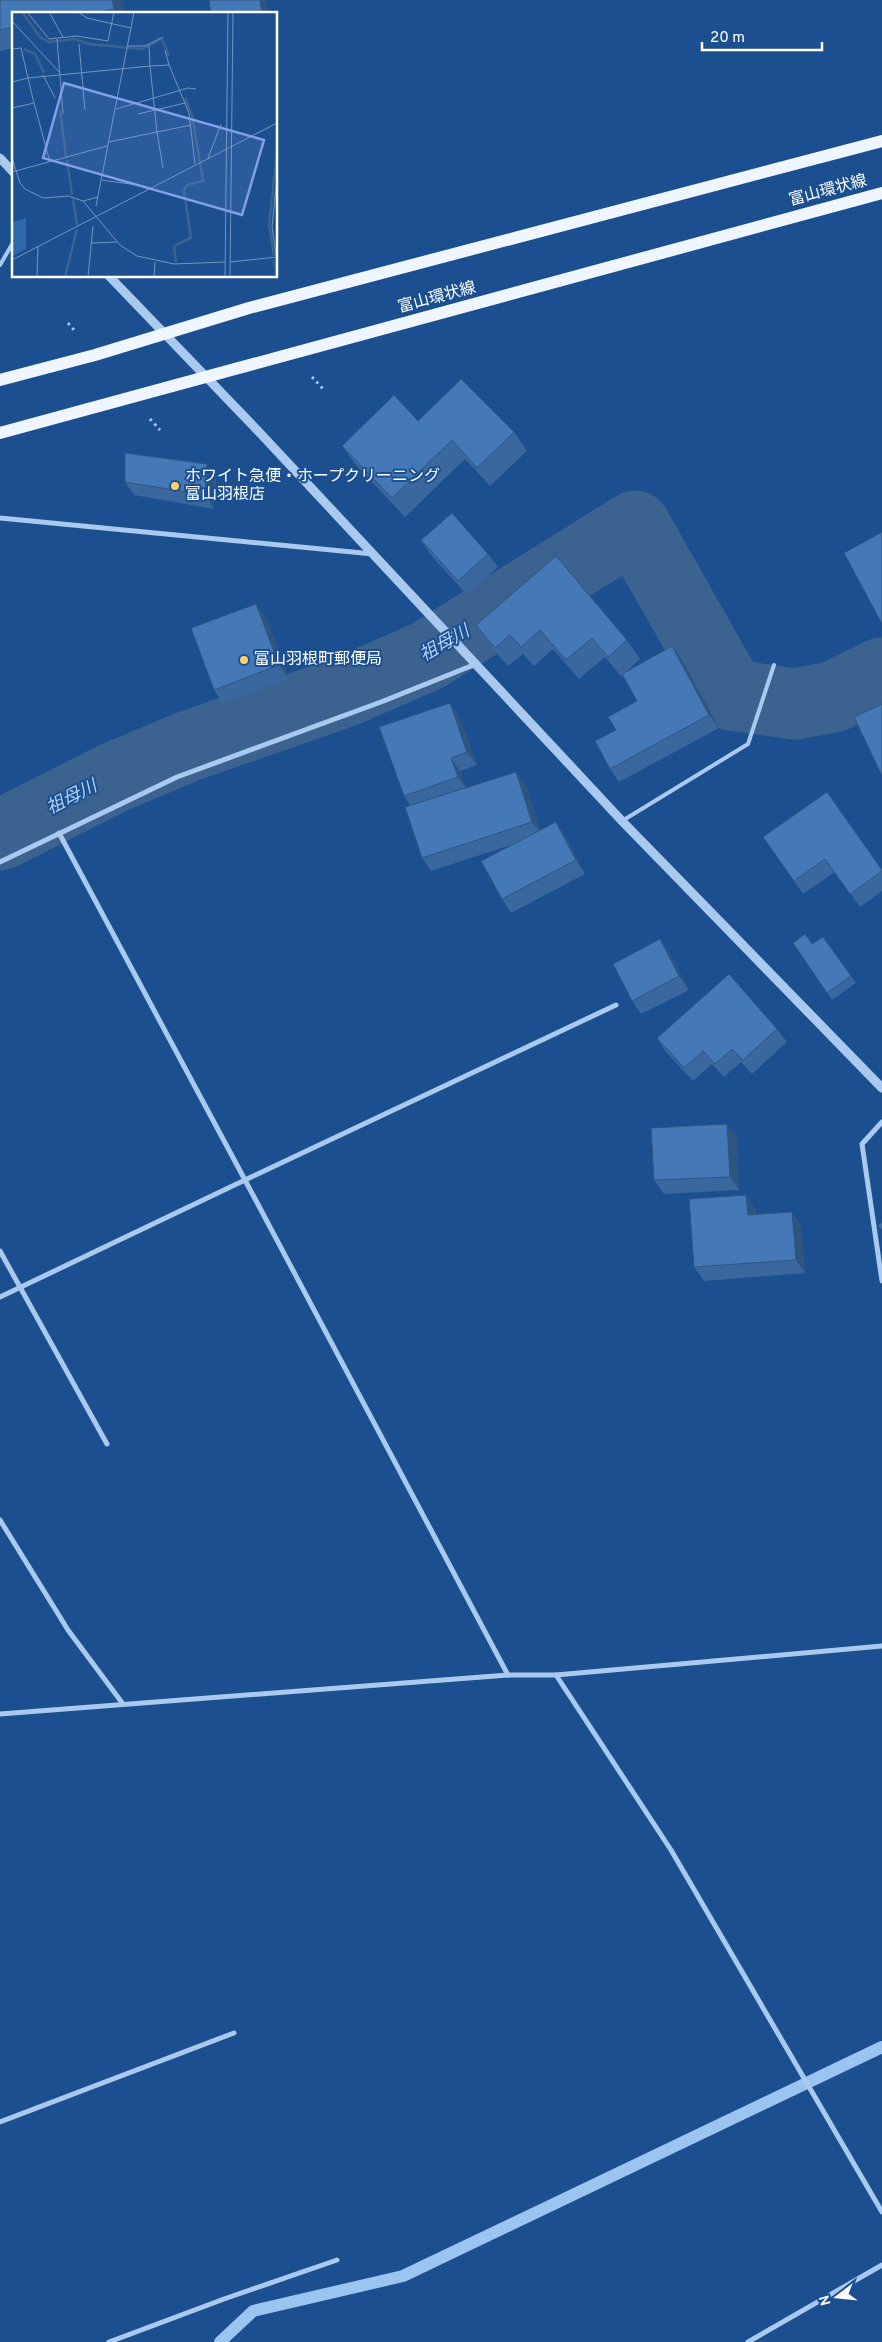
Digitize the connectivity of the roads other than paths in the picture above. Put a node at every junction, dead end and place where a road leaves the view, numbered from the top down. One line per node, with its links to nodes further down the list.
1 (882, 141): 8 (main road, 富山環状線)
2 (0, 158): 3 (street)
3 (12, 171)
4 (882, 193): 9 (main road, 富山環状線)
5 (12, 244): 6 (lane)
6 (0, 265)
7 (112, 278): 8 (street)
8 (164, 333): 9 (street); 10 (main road, 富山環状線)
9 (207, 378): 11 (main road, 富山環状線); 13 (street)
10 (0, 380)
11 (0, 433)
12 (0, 518): 13 (street)
13 (373, 554): 14 (street)
14 (476, 664): 16 (street); 17 (street)
15 (774, 665): 16 (lane)
16 (622, 821): 20 (street)
17 (59, 833): 18 (street); 22 (street)
18 (0, 862)
19 (616, 1005): 22 (street)
20 (882, 1088)
21 (882, 1122): 24 (street)
22 (245, 1180): 25 (street); 30 (street)
23 (0, 1251): 25 (street)
24 (882, 1281)
25 (20, 1289): 26 (street); 27 (street)
26 (0, 1297)
27 (107, 1444)
28 (0, 1520): 32 (street)
29 (882, 1646): 31 (street)
30 (508, 1675): 31 (street); 32 (street)
31 (556, 1675): 36 (street)
32 (123, 1704): 33 (street)
33 (0, 1714)
34 (234, 2033): 35 (street)
35 (0, 2122)
36 (882, 2212)
37 (337, 2260): 39 (street)
38 (882, 2265): 40 (street)
39 (109, 2342)
40 (748, 2342)

